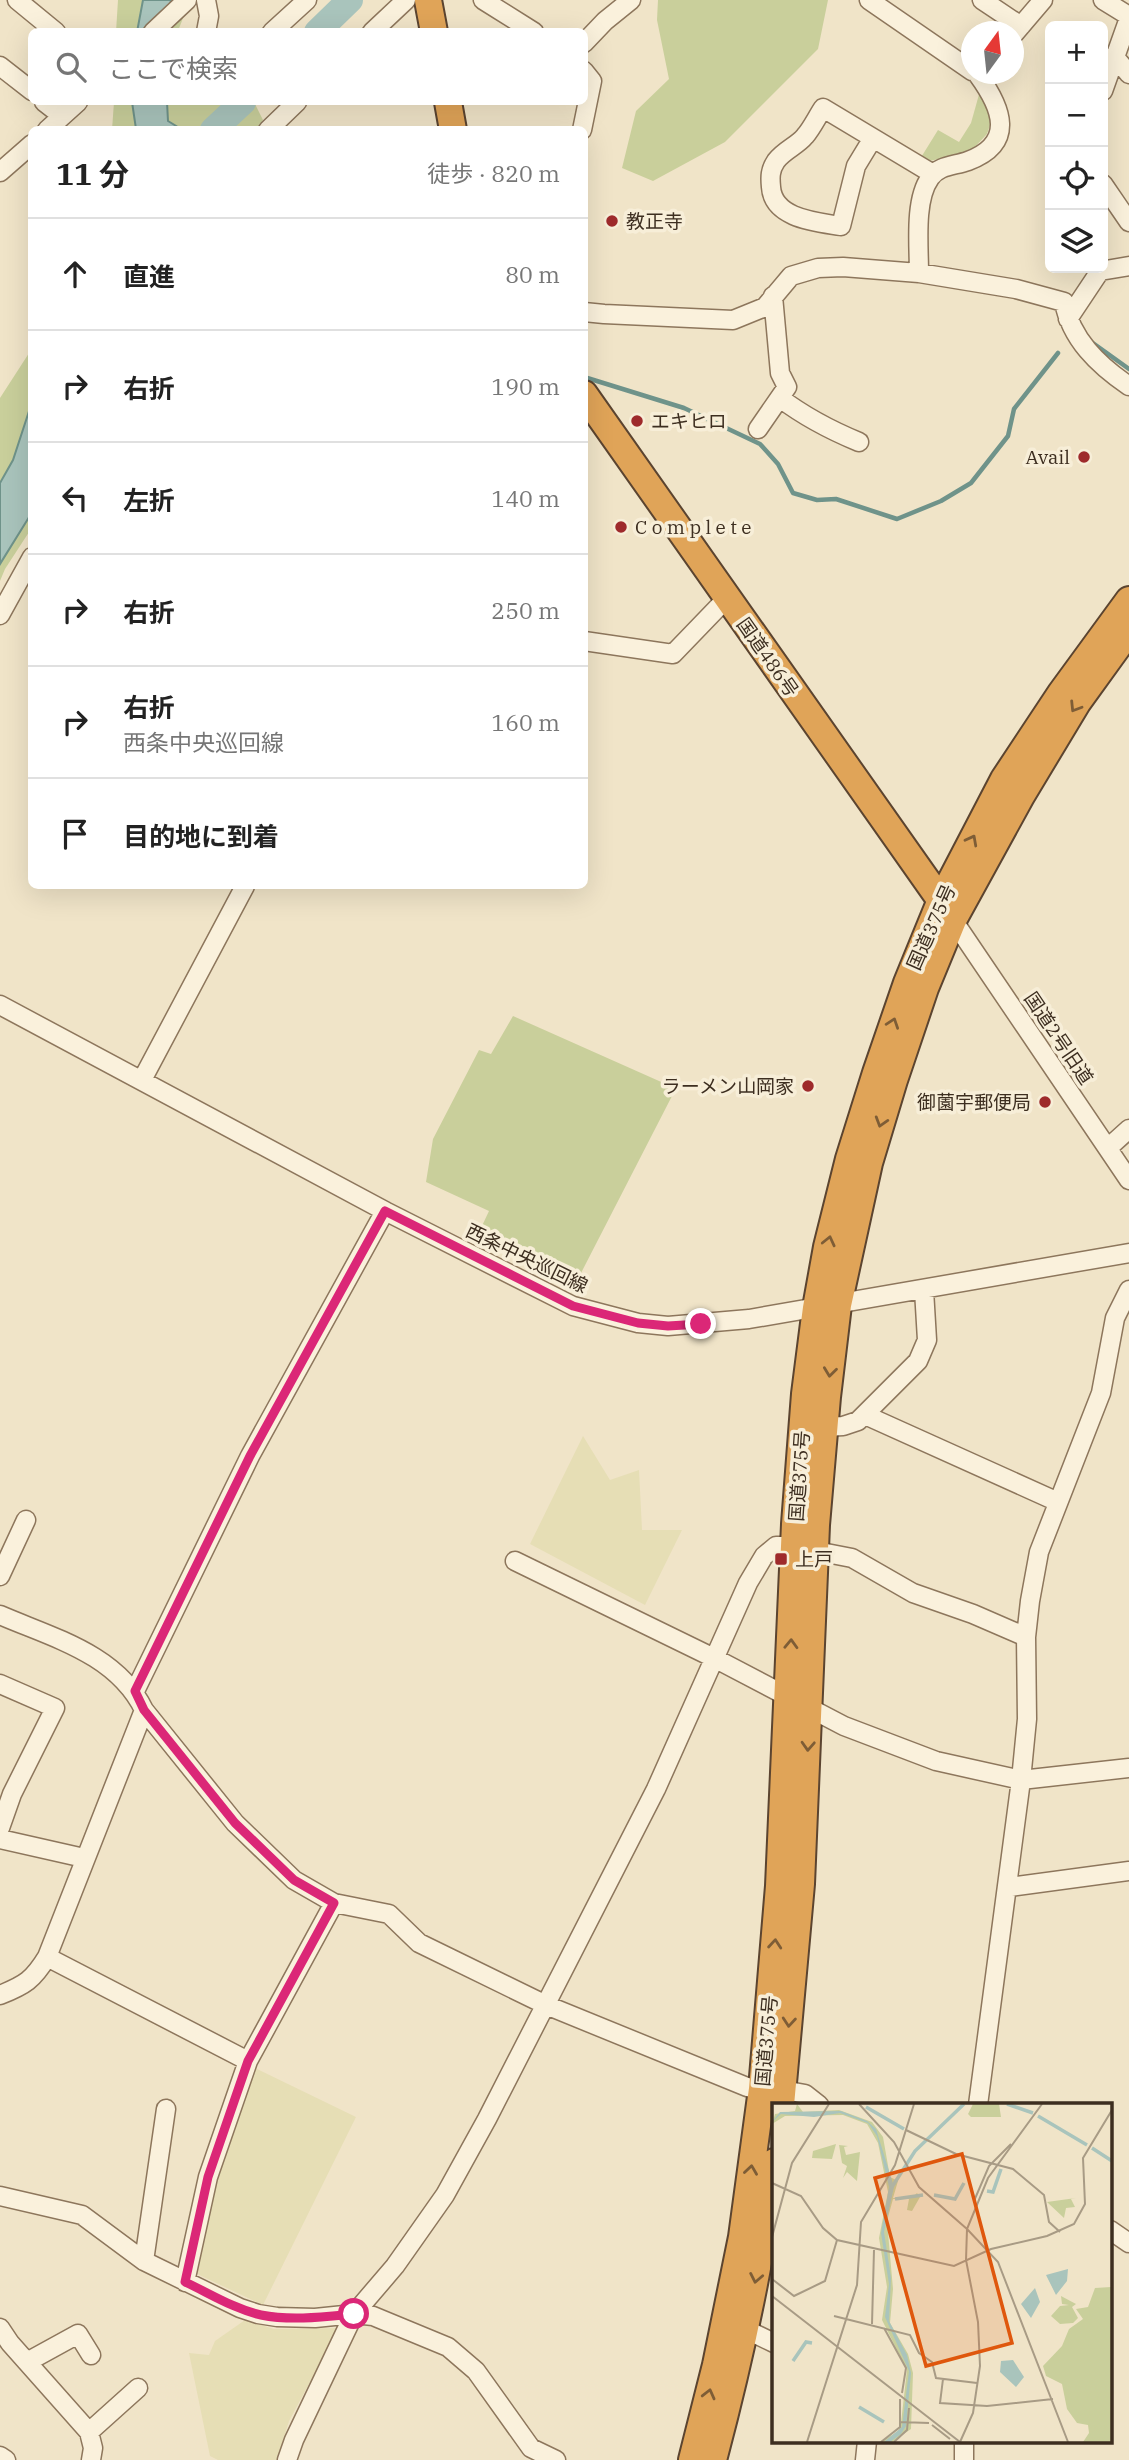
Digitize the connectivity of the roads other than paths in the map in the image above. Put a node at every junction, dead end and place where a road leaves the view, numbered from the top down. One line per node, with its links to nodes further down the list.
1 (17, 0): 16 (street)
2 (187, 0): 17 (street)
3 (206, 0): 18 (street)
4 (307, 0): 19 (street)
5 (406, 0): 20 (street)
6 (428, 0): 21 (highway)
7 (483, 0): 22 (street)
8 (631, 0): 23 (street)
9 (869, 0): 25 (street)
10 (982, 0): 14 (street)
11 (1043, 0): 15 (street)
12 (1103, 0): 13 (street)
13 (1129, 17): 24 (street)
14 (1006, 21)
15 (1024, 22)
16 (51, 28)
17 (157, 28)
18 (207, 28)
19 (276, 28)
20 (376, 28)
21 (433, 28)
22 (528, 28)
23 (588, 39)
24 (1114, 55): 27 (street); 30 (street)
25 (961, 63)
26 (0, 65): 31 (street)
27 (1129, 74)
28 (588, 76): 32 (street)
29 (983, 84): 46 (street)
30 (1105, 84)
31 (28, 88)
32 (588, 101)
33 (48, 105): 38 (street)
34 (75, 105): 38 (street)
35 (294, 105): 40 (street)
36 (449, 105): 41 (highway)
37 (587, 105): 42 (street)
38 (62, 116): 39 (street)
39 (51, 126)
40 (272, 126)
41 (452, 126)
42 (583, 126)
43 (873, 138): 43 (street); 46 (street)
44 (28, 148): 45 (street)
45 (0, 172)
46 (933, 174): 50 (street)
47 (1108, 191): 48 (street)
48 (1129, 222)
49 (1129, 266): 53 (street)
50 (919, 273): 51 (street); 53 (street)
51 (773, 296): 52 (street); 55 (street)
52 (588, 312)
53 (1068, 319): 54 (street)
54 (1122, 381): 56 (street)
55 (780, 398): 58 (street); 59 (street)
56 (1129, 398)
57 (588, 400): 61 (highway, 国道486号)
58 (758, 429)
59 (859, 442)
60 (28, 563): 63 (street)
61 (727, 598): 64 (street); 66 (highway, 国道486号)
62 (1127, 607): 66 (highway, 国道375号)
63 (0, 615)
64 (588, 642)
65 (243, 889): 68 (street)
66 (947, 910): 70 (street, 国道2号旧道); 76 (highway, 国道375号)
67 (0, 1005): 68 (street, 西条中央巡回線)
68 (142, 1080): 72 (street, 西条中央巡回線)
69 (1129, 1129): 70 (street)
70 (1109, 1147): 71 (street, 国道2号旧道)
71 (1129, 1180)
72 (385, 1211): 76 (street, 西条中央巡回線); 88 (street)
73 (1129, 1253): 74 (street, 西条中央巡回線)
74 (924, 1290): 76 (street, 西条中央巡回線); 77 (street)
75 (1129, 1290): 79 (street)
76 (827, 1306): 78 (highway, 国道375号, one-way to 78); 81 (highway, 国道375号)
77 (865, 1415): 78 (street); 79 (street)
78 (825, 1427): 81 (highway, 国道375号)
79 (1059, 1502): 85 (street)
80 (26, 1520): 83 (street)
81 (805, 1548): 85 (street); 86 (street); 89 (highway, 国道375号, one-way to 81); 91 (highway, 国道375号)
82 (515, 1561): 86 (street)
83 (0, 1576)
84 (0, 1615): 88 (street)
85 (1026, 1637): 93 (street)
86 (716, 1659): 89 (street); 102 (street)
87 (0, 1684): 94 (street)
88 (135, 1691): 90 (street)
89 (787, 1696): 91 (street); 104 (highway, 国道375号, one-way to 89)
90 (144, 1710): 96 (street); 99 (street)
91 (810, 1710): 93 (street); 104 (highway, 国道375号, one-way to 104)
92 (1129, 1768): 93 (street)
93 (1021, 1780): 98 (street)
94 (0, 1828)
95 (0, 1839): 96 (street)
96 (84, 1858): 100 (street)
97 (1129, 1871): 98 (street)
98 (1009, 1887): 106 (street)
99 (334, 1903): 102 (street); 103 (street)
100 (47, 1957): 101 (street); 103 (street)
101 (0, 1995)
102 (546, 2005): 104 (street); 115 (street)
103 (248, 2061): 114 (street)
104 (776, 2094): 105 (street)
105 (816, 2103)
106 (978, 2103)
107 (166, 2109): 113 (street)
108 (772, 2111): 130 (highway, 国道375号, one-way to 108)
109 (0, 2196): 113 (street)
110 (772, 2196): 117 (highway, one-way to 117)
111 (1112, 2231): 112 (street)
112 (1129, 2243)
113 (144, 2261): 114 (street)
114 (185, 2282): 115 (street)
115 (354, 2314): 128 (street); 129 (street)
116 (0, 2328): 120 (street)
117 (745, 2329): 118 (street); 131 (highway)
118 (772, 2342)
119 (91, 2355): 120 (street)
120 (27, 2362): 122 (street)
121 (138, 2388): 122 (street)
122 (89, 2432): 127 (street)
123 (867, 2442): 132 (street)
124 (964, 2442): 133 (street)
125 (0, 2456): 126 (street)
126 (6, 2460)
127 (90, 2460)
128 (286, 2460)
129 (555, 2460)
130 (692, 2460)
131 (713, 2460)
132 (865, 2460)
133 (964, 2460)

